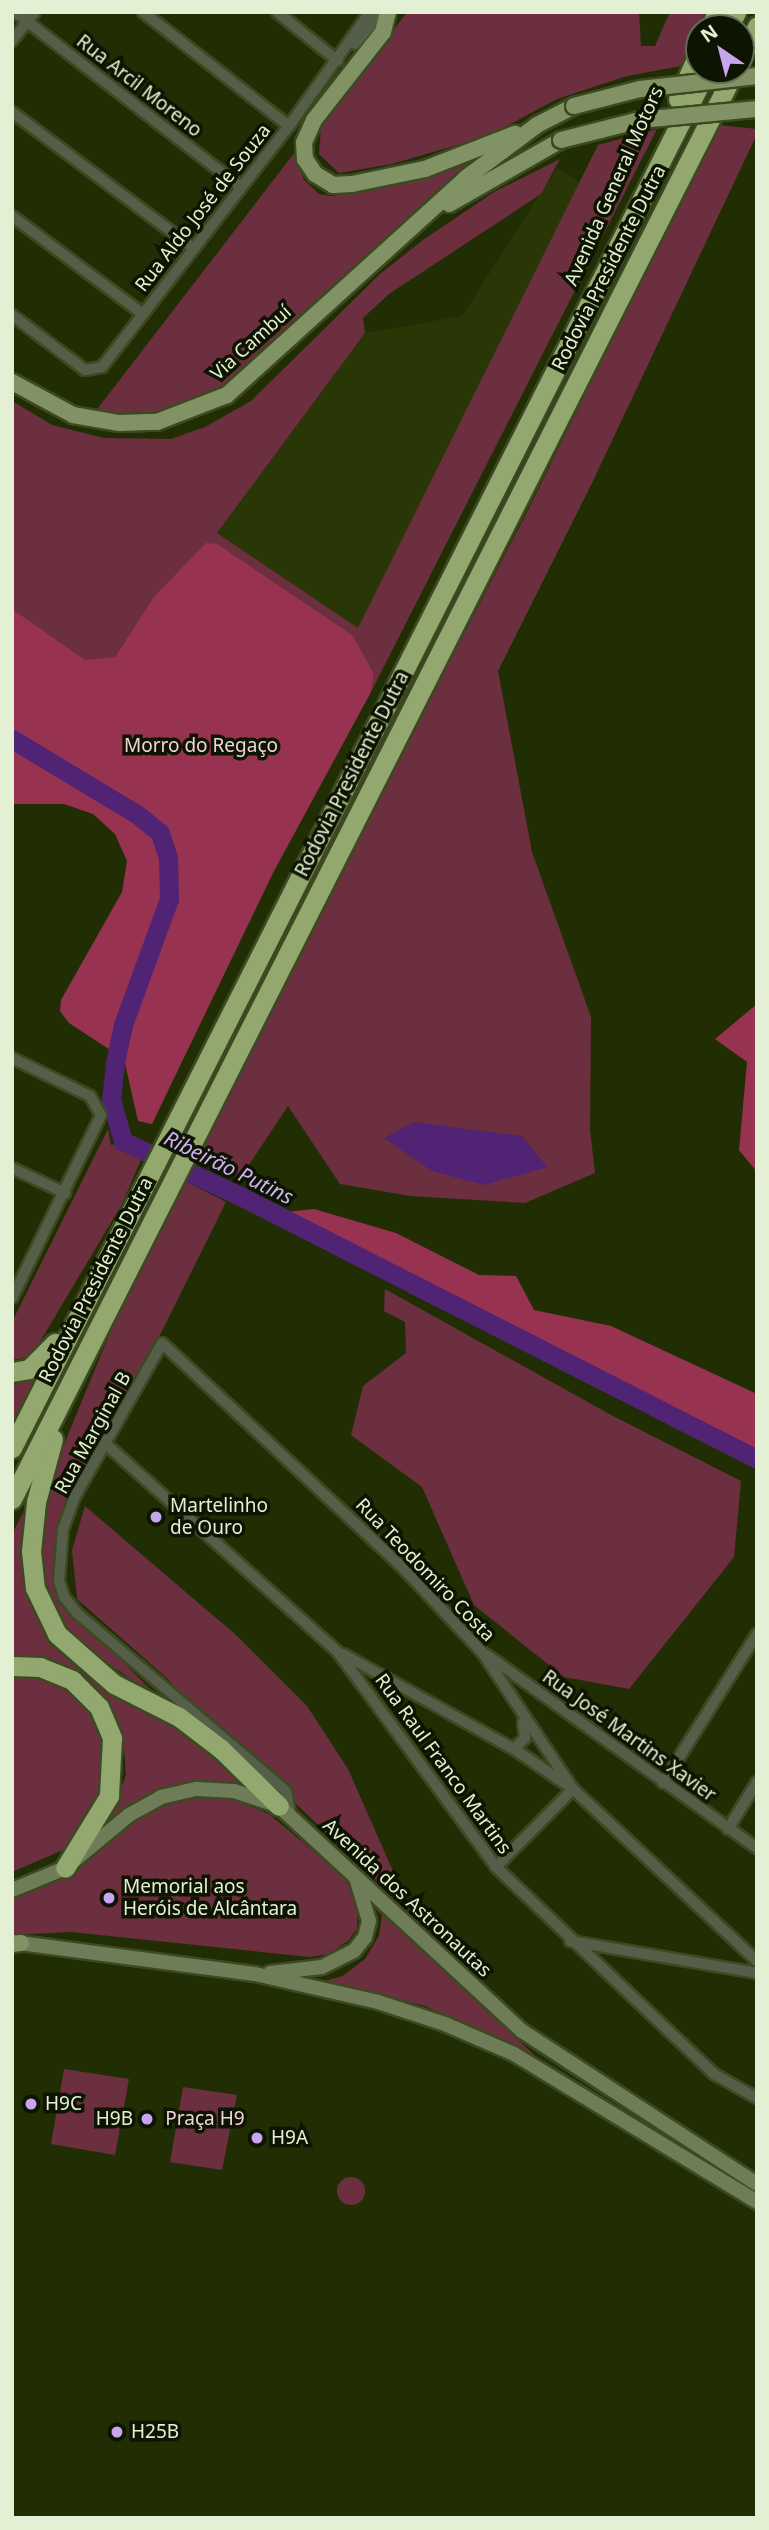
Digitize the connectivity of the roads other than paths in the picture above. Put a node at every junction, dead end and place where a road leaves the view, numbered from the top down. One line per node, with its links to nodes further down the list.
1 (15, 12): 7 (street, Rua Arcil Moreno)
2 (143, 12): 17 (street)
3 (277, 12): 9 (street)
4 (370, 12): 9 (street, Rua Aldo José de Souza)
5 (382, 12): 9 (street, Rua Aldo José de Souza)
6 (388, 12): 16 (main road)
7 (31, 17): 8 (street); 18 (street, Rua Arcil Moreno)
8 (12, 41)
9 (338, 61): 17 (street, Rua Aldo José de Souza)
10 (757, 76): 16 (main road, Via Cambuí, bridge)
11 (685, 83): 24 (highway, Avenida General Motors)
12 (700, 84): 24 (highway, Rodovia Presidente Dutra)
13 (729, 84): 34 (highway, Rodovia Presidente Dutra)
14 (757, 109): 20 (main road, Via Cambuí, bridge)
15 (12, 112): 21 (street)
16 (537, 125): 20 (main road, Via Cambuí)
17 (289, 126): 18 (street, Rua Aldo José de Souza)
18 (241, 187): 21 (street, Rua Aldo José de Souza)
19 (12, 216): 22 (street)
20 (411, 227): 25 (main road, Via Cambuí)
21 (193, 248): 22 (street, Rua Aldo José de Souza)
22 (143, 314): 23 (street, Rua Aldo José de Souza)
23 (12, 315)
24 (571, 339): 31 (highway, Rodovia Presidente Dutra)
25 (12, 382)
26 (12, 1058): 28 (street)
27 (12, 1168): 28 (street)
28 (65, 1193): 29 (street)
29 (17, 1278): 30 (street)
30 (12, 1298)
31 (80, 1308): 33 (highway); 36 (highway, Rodovia Presidente Dutra)
32 (162, 1343): 35 (street, Rua Marginal B); 40 (street, Rua Teodomiro Costa)
33 (12, 1372)
34 (71, 1381): 37 (highway, Rodovia Presidente Dutra); 42 (highway)
35 (106, 1444): 39 (street, Rua Raul Franco Martins); 42 (street, Rua Marginal B)
36 (12, 1448)
37 (12, 1499)
38 (757, 1634): 46 (street)
39 (337, 1651): 44 (street); 51 (street, Rua Raul Franco Martins)
40 (482, 1651): 43 (street, Rua Teodomiro Costa); 46 (street, Rua José Martins Xavier)
41 (12, 1666): 52 (highway)
42 (179, 1709): 48 (highway)
43 (522, 1716): 44 (street); 47 (street, Rua Teodomiro Costa)
44 (514, 1749): 47 (street)
45 (757, 1782): 49 (street)
46 (663, 1783): 49 (street, Rua José Martins Xavier)
47 (573, 1789): 51 (street); 57 (street, Rua Teodomiro Costa)
48 (285, 1811): 52 (main road, Avenida dos Astronautas); 53 (main road, Avenida dos Astronautas)
49 (728, 1829): 50 (street, Rua José Martins Xavier)
50 (757, 1848)
51 (496, 1867): 55 (street, Rua Raul Franco Martins)
52 (65, 1868): 54 (main road, Avenida dos Astronautas)
53 (355, 1876): 59 (main road); 61 (main road, Avenida dos Astronautas)
54 (12, 1890)
55 (570, 1941): 58 (street); 60 (street, Rua Raul Franco Martins)
56 (15, 1943): 59 (main road)
57 (757, 1961)
58 (757, 1973)
59 (255, 1974): 62 (main road)
60 (757, 2098)
61 (757, 2184)
62 (757, 2202)

